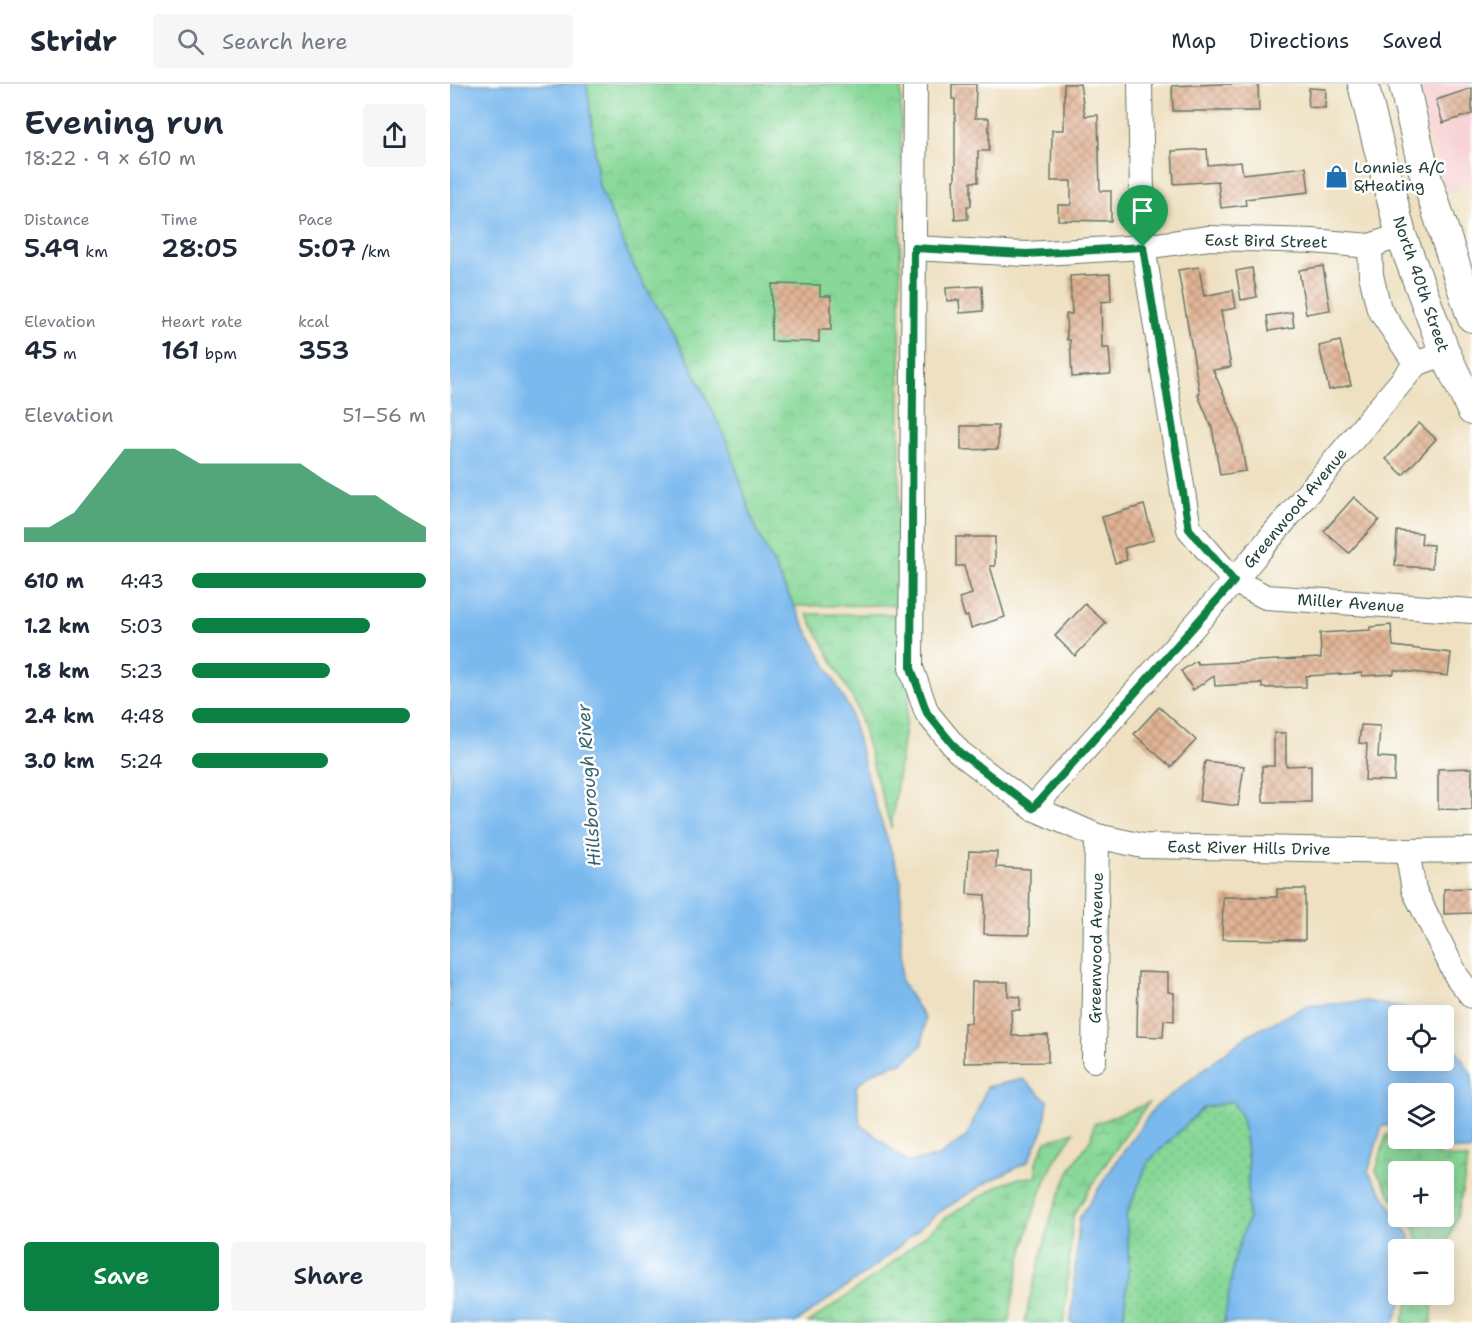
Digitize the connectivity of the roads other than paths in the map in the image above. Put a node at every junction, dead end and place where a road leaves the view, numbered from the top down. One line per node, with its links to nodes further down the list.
1 (915, 84): 8 (street, East River Hills Drive)
2 (1140, 84): 7 (street)
3 (1363, 84): 5 (main road, North 40th Street)
4 (1404, 84): 9 (main road)
5 (1401, 235): 6 (street, East Bird Street); 10 (main road, North 40th Street)
6 (1370, 246): 7 (street, East Bird Street); 11 (street)
7 (1143, 247): 8 (street, East Bird Street); 13 (street)
8 (914, 248): 15 (street, East River Hills Drive)
9 (1472, 317)
10 (1445, 353): 11 (street, Greenwood Avenue); 12 (main road, North 40th Street)
11 (1416, 364): 13 (street, Greenwood Avenue)
12 (1472, 411)
13 (1234, 581): 14 (street, Miller Avenue); 15 (street, Greenwood Avenue)
14 (1472, 611)
15 (1033, 808): 16 (street, East River Hills Drive)
16 (1097, 836): 18 (street, East River Hills Drive); 20 (street, Greenwood Avenue)
17 (1472, 850): 18 (street, East River Hills Drive)
18 (1407, 851): 19 (street)
19 (1472, 996)
20 (1094, 1060)

